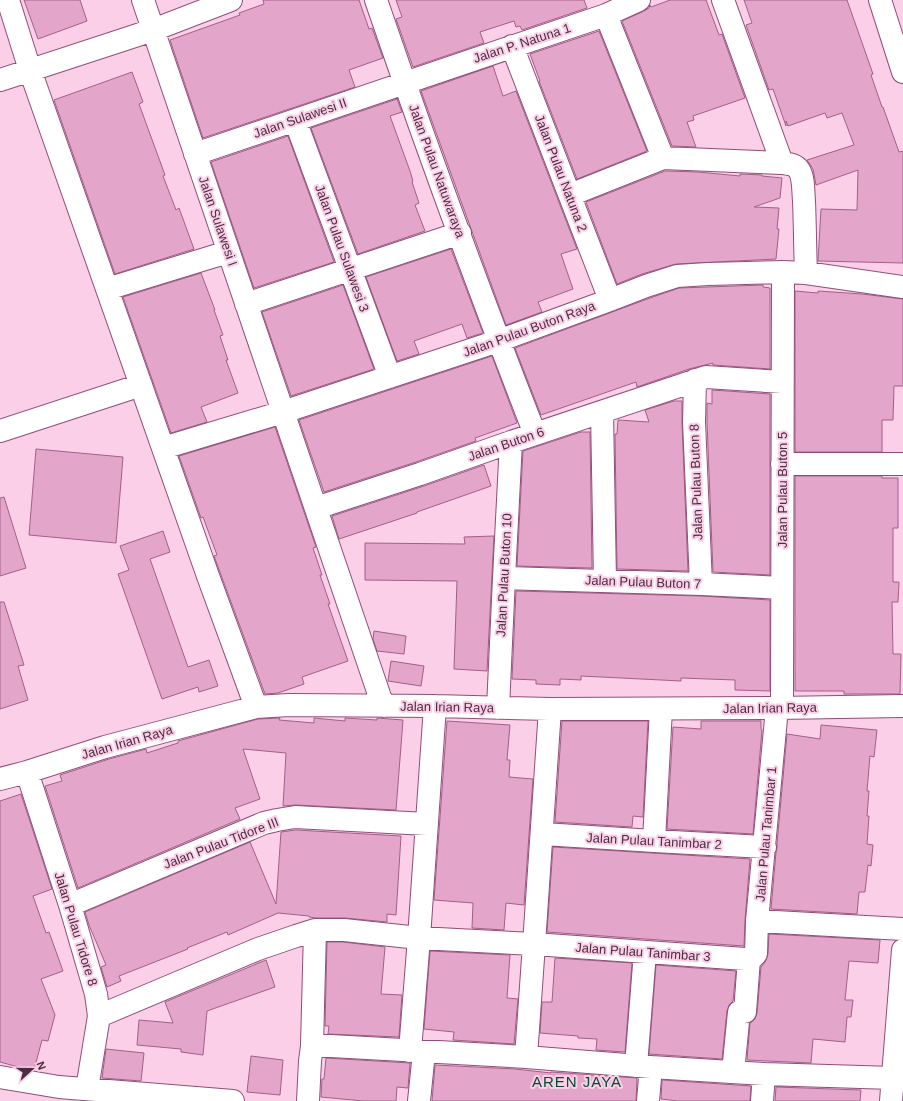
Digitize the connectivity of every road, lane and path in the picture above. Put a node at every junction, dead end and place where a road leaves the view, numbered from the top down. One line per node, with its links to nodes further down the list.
1 (8, 0): 11 (street)
2 (143, 0): 9 (street, Jalan Sulawesi I)
3 (231, 0): 9 (street)
4 (376, 0): 14 (street, Jalan Pulau Natuwaraya)
5 (639, 0): 8 (street, Jalan P. Natuna 1)
6 (723, 0): 18 (street)
7 (880, 0): 12 (street)
8 (611, 9): 10 (street, Jalan P. Natuna 1); 17 (street)
9 (152, 30): 11 (street); 16 (street, Jalan Sulawesi I)
10 (512, 46): 14 (street, Jalan P. Natuna 1); 19 (street, Jalan Pulau Natuna 2)
11 (30, 70): 13 (street); 26 (street)
12 (903, 72)
13 (0, 80)
14 (404, 82): 15 (street, Jalan Sulawesi II); 20 (street, Jalan Pulau Natuwaraya)
15 (295, 120): 16 (street, Jalan Sulawesi II); 22 (street, Jalan Pulau Sulawesi 3)
16 (195, 154): 21 (street, Jalan Sulawesi I)
17 (663, 158): 18 (street); 19 (street)
18 (782, 162): 24 (street)
19 (570, 195): 27 (street, Jalan Pulau Natuna 2)
20 (460, 233): 22 (street); 29 (street, Jalan Pulau Natuwaraya)
21 (228, 252): 26 (street); 28 (street, Jalan Sulawesi I)
22 (350, 269): 28 (street); 30 (street, Jalan Pulau Sulawesi 3)
23 (783, 272): 24 (street, Jalan Pulau Buton Raya); 27 (street, Jalan Pulau Buton Raya); 32 (street, Jalan Pulau Buton 5)
24 (806, 273): 25 (street, Jalan Pulau Buton Raya)
25 (903, 287)
26 (107, 289): 33 (street)
27 (610, 300): 29 (street, Jalan Pulau Buton Raya)
28 (246, 304): 34 (street, Jalan Sulawesi I)
29 (498, 340): 30 (street, Jalan Pulau Buton Raya); 37 (street)
30 (390, 377): 34 (street, Jalan Pulau Buton Raya)
31 (696, 380): 32 (street, Jalan Buton 6); 35 (street, Jalan Buton 6); 45 (street, Jalan Pulau Buton 8)
32 (782, 382): 40 (street, Jalan Pulau Buton 5)
33 (141, 384): 36 (street); 39 (street)
34 (283, 412): 39 (street, Jalan Pulau Buton Raya); 42 (street, Jalan Sulawesi I)
35 (602, 412): 37 (street, Jalan Buton 6); 44 (street)
36 (0, 431)
37 (535, 434): 38 (street, Jalan Buton 6)
38 (512, 442): 42 (street, Jalan Buton 6); 43 (street, Jalan Pulau Buton 10)
39 (163, 448): 50 (street)
40 (782, 464): 41 (street); 46 (street, Jalan Pulau Buton 5)
41 (903, 464)
42 (316, 508): 47 (street, Jalan Sulawesi I)
43 (504, 578): 44 (street, Jalan Pulau Buton 7); 51 (street, Jalan Pulau Buton 10)
44 (605, 581): 45 (street, Jalan Pulau Buton 7)
45 (701, 584): 46 (street, Jalan Pulau Buton 7)
46 (782, 588): 52 (street, Jalan Pulau Buton 5)
47 (383, 706): 48 (street, Jalan Irian Raya); 50 (street, Jalan Irian Raya)
48 (435, 706): 51 (street, Jalan Irian Raya); 57 (street)
49 (903, 706): 52 (street, Jalan Irian Raya)
50 (256, 707): 55 (street, Jalan Irian Raya)
51 (498, 708): 53 (street, Jalan Irian Raya)
52 (779, 708): 54 (street, Jalan Irian Raya); 60 (street, Jalan Pulau Tanimbar 1)
53 (550, 709): 54 (street, Jalan Irian Raya); 58 (street)
54 (661, 709): 59 (street)
55 (27, 772): 56 (street, Jalan Irian Raya); 61 (street, Jalan Pulau Tidore 8)
56 (2, 773)
57 (427, 824): 61 (street, Jalan Pulau Tidore III); 65 (street)
58 (543, 834): 59 (street, Jalan Pulau Tanimbar 2); 66 (street)
59 (654, 841): 60 (street, Jalan Pulau Tanimbar 2)
60 (765, 847): 62 (street, Jalan Pulau Tanimbar 1)
61 (70, 905): 70 (street, Jalan Pulau Tidore 8)
62 (757, 921): 63 (street); 69 (street, Jalan Pulau Tanimbar 1)
63 (903, 929)
64 (315, 930): 65 (street, Jalan Pulau Tanimbar 3); 70 (street, Jalan Pulau Tanimbar 3); 71 (street)
65 (420, 938): 66 (street, Jalan Pulau Tanimbar 3); 72 (street)
66 (534, 944): 68 (street, Jalan Pulau Tanimbar 3); 73 (street)
67 (903, 950): 78 (street)
68 (645, 952): 69 (street, Jalan Pulau Tanimbar 3); 74 (street)
69 (751, 959): 75 (street, Jalan Pulau Tanimbar 1)
70 (99, 1016): 79 (street, Jalan Pulau Tidore 8)
71 (312, 1046): 72 (street); 82 (street)
72 (417, 1051): 73 (street); 83 (street)
73 (526, 1058): 74 (street)
74 (643, 1067): 75 (street); 84 (street)
75 (733, 1072): 76 (street)
76 (764, 1074): 78 (street); 85 (street)
77 (0, 1076): 80 (street)
78 (893, 1078): 86 (street)
79 (87, 1089): 80 (street); 81 (street)
80 (58, 1094)
81 (233, 1101)
82 (308, 1101)
83 (419, 1101)
84 (648, 1101)
85 (762, 1101)
86 (891, 1101)

